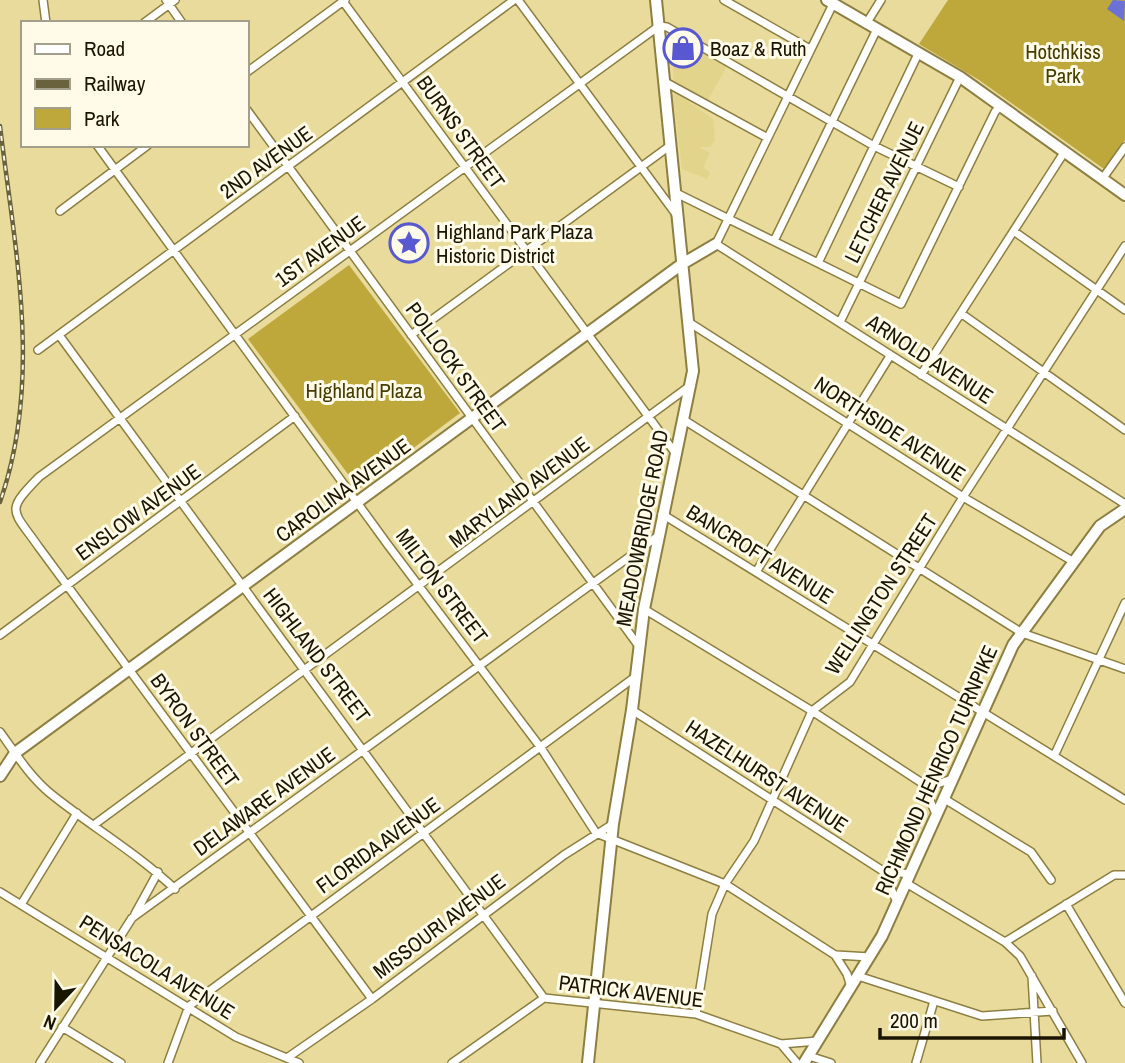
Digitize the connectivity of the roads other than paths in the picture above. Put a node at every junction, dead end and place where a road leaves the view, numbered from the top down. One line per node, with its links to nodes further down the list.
1 (43, 0): 9 (street)
2 (516, 0): 19 (street, 2ND AVENUE); 20 (street)
3 (656, 0): 13 (street, MEADOWBRIDGE ROAD)
4 (724, 0): 15 (street)
5 (881, 0): 12 (street)
6 (344, 1): 17 (street); 19 (street, BURNS STREET)
7 (170, 2): 10 (street); 11 (street)
8 (830, 2): 12 (street); 15 (street)
9 (46, 21)
10 (146, 21)
11 (181, 21)
12 (866, 24): 14 (street)
13 (659, 26): 20 (street, 1ST AVENUE); 21 (street, MEADOWBRIDGE ROAD); 22 (street)
14 (877, 29): 16 (street); 25 (street)
15 (810, 49): 22 (street)
16 (918, 54): 18 (street); 28 (street)
17 (248, 71)
18 (960, 77): 23 (street); 33 (street, LETCHER AVENUE)
19 (402, 82): 35 (street, 2ND AVENUE); 36 (street, BURNS STREET)
20 (578, 83): 34 (street); 36 (street, 1ST AVENUE)
21 (667, 83): 26 (street); 27 (street, MEADOWBRIDGE ROAD)
22 (788, 95): 25 (street); 26 (street)
23 (1001, 105): 32 (street); 39 (street)
24 (248, 111): 35 (street, POLLOCK STREET)
25 (832, 120): 28 (street); 46 (street)
26 (766, 137): 44 (street)
27 (672, 145): 34 (street); 40 (street, MEADOWBRIDGE ROAD)
28 (874, 146): 33 (street); 52 (street)
29 (98, 147): 37 (street, MILTON STREET)
30 (145, 147): 37 (street)
31 (1125, 147): 38 (street)
32 (1065, 152): 38 (street); 45 (street)
33 (915, 165): 39 (street); 54 (street, LETCHER AVENUE)
34 (640, 166): 43 (street); 49 (street)
35 (289, 167): 50 (street, 2ND AVENUE); 51 (street, POLLOCK STREET)
36 (465, 167): 49 (street, BURNS STREET); 51 (street, 1ST AVENUE)
37 (114, 170): 42 (street); 50 (street, MILTON STREET)
38 (1103, 178): 41 (street)
39 (959, 187): 54 (street)
40 (676, 193): 43 (street, MEADOWBRIDGE ROAD); 44 (street)
41 (1125, 195)
42 (60, 211)
43 (678, 217): 53 (street, MEADOWBRIDGE ROAD)
44 (727, 220): 46 (street); 47 (street)
45 (1015, 232): 55 (street); 57 (street)
46 (774, 241): 52 (street)
47 (716, 244): 53 (street, CAROLINA AVENUE); 58 (street, ARNOLD AVENUE)
48 (1125, 246): 55 (street, WELLINGTON STREET)
49 (526, 250): 60 (street, BURNS STREET); 63 (street)
50 (173, 251): 61 (street, 2ND AVENUE); 62 (street, MILTON STREET)
51 (350, 251): 62 (street, 1ST AVENUE); 63 (street, POLLOCK STREET)
52 (818, 263): 54 (street)
53 (682, 264): 59 (street, MEADOWBRIDGE ROAD); 60 (street, CAROLINA AVENUE)
54 (858, 283): 58 (street, LETCHER AVENUE)
55 (1097, 290): 56 (street); 66 (street, WELLINGTON STREET)
56 (1125, 310)
57 (962, 314): 66 (street); 67 (street)
58 (840, 322): 65 (street, ARNOLD AVENUE)
59 (690, 323): 68 (street, MEADOWBRIDGE ROAD); 74 (street, NORTHSIDE AVENUE)
60 (587, 334): 70 (street, BURNS STREET); 72 (street, CAROLINA AVENUE)
61 (60, 335): 64 (street, 2ND AVENUE); 71 (street, HIGHLAND STREET)
62 (236, 335): 69 (street, MILTON STREET); 71 (street, 1ST AVENUE)
63 (411, 335): 72 (street, POLLOCK STREET)
64 (38, 351)
65 (890, 356): 67 (street, ARNOLD AVENUE); 74 (street)
66 (1045, 372): 75 (street, WELLINGTON STREET); 76 (street)
67 (921, 375): 75 (street, ARNOLD AVENUE)
68 (692, 385): 70 (street, MARYLAND AVENUE); 73 (street, MEADOWBRIDGE ROAD)
69 (295, 416): 80 (street, ENSLOW AVENUE); 81 (street, MILTON STREET)
70 (648, 417): 77 (street, BURNS STREET); 82 (street, MARYLAND AVENUE)
71 (122, 419): 80 (street, HIGHLAND STREET); 84 (street, 1ST AVENUE)
72 (472, 419): 81 (street, CAROLINA AVENUE); 82 (street, POLLOCK STREET)
73 (684, 420): 77 (street, MEADOWBRIDGE ROAD); 78 (street)
74 (849, 422): 78 (street); 79 (street, NORTHSIDE AVENUE)
75 (1007, 430): 79 (street, WELLINGTON STREET); 83 (street, ARNOLD AVENUE)
76 (1125, 430)
77 (676, 454): 85 (street, MEADOWBRIDGE ROAD)
78 (803, 495): 88 (street); 89 (street)
79 (963, 497): 87 (street, NORTHSIDE AVENUE); 88 (street, WELLINGTON STREET)
80 (182, 501): 91 (street, ENSLOW AVENUE); 92 (street, HIGHLAND STREET)
81 (358, 503): 92 (street, CAROLINA AVENUE); 93 (street, MILTON STREET)
82 (534, 503): 90 (street, POLLOCK STREET); 93 (street, MARYLAND AVENUE)
83 (1125, 506): 87 (street, RICHMOND HENRICO TURNPIKE)
84 (15, 514): 91 (street, BYRON STREET)
85 (662, 514): 86 (street, MEADOWBRIDGE ROAD); 89 (street, BANCROFT AVENUE)
86 (658, 536): 90 (street, DELAWARE AVENUE); 95 (street, MEADOWBRIDGE ROAD)
87 (1074, 562): 96 (street, RICHMOND HENRICO TURNPIKE)
88 (922, 568): 96 (street); 99 (street, WELLINGTON STREET)
89 (756, 572): 99 (street, BANCROFT AVENUE)
90 (594, 582): 98 (street, POLLOCK STREET); 101 (street, DELAWARE AVENUE)
91 (66, 586): 97 (street, ENSLOW AVENUE); 104 (street, BYRON STREET)
92 (244, 586): 102 (street, HIGHLAND STREET); 104 (street, CAROLINA AVENUE)
93 (419, 587): 101 (street, MILTON STREET); 102 (street, MARYLAND AVENUE)
94 (1125, 603): 100 (street)
95 (643, 609): 98 (street, MEADOWBRIDGE ROAD); 107 (street)
96 (1022, 633): 100 (street); 108 (street, RICHMOND HENRICO TURNPIKE)
97 (0, 635)
98 (638, 645): 105 (street, MEADOWBRIDGE ROAD)
99 (874, 645): 107 (street, WELLINGTON STREET); 108 (street, BANCROFT AVENUE)
100 (1097, 660): 103 (street); 114 (street)
101 (479, 664): 110 (street, MILTON STREET); 111 (street, DELAWARE AVENUE)
102 (305, 668): 111 (street, HIGHLAND STREET); 113 (street, MARYLAND AVENUE)
103 (1125, 669)
104 (129, 670): 112 (street, CAROLINA AVENUE); 113 (street, BYRON STREET)
105 (636, 677): 106 (street, MEADOWBRIDGE ROAD); 110 (street, FLORIDA AVENUE)
106 (632, 710): 120 (street, HAZELHURST AVENUE); 124 (street, MEADOWBRIDGE ROAD)
107 (812, 711): 117 (street); 120 (street, WELLINGTON STREET)
108 (983, 713): 114 (street, BANCROFT AVENUE); 116 (street, RICHMOND HENRICO TURNPIKE)
109 (0, 732): 112 (street)
110 (541, 748): 126 (street, FLORIDA AVENUE); 127 (street, MILTON STREET)
111 (365, 749): 125 (street, DELAWARE AVENUE); 126 (street, HIGHLAND STREET)
112 (15, 752): 115 (street, CAROLINA AVENUE); 121 (street)
113 (191, 754): 123 (street, MARYLAND AVENUE); 125 (street, BYRON STREET)
114 (1055, 754): 119 (street, BANCROFT AVENUE)
115 (0, 776)
116 (952, 779): 117 (street); 118 (street, RICHMOND HENRICO TURNPIKE)
117 (922, 783): 122 (street)
118 (943, 798): 122 (street, RICHMOND HENRICO TURNPIKE); 133 (street)
119 (1125, 800)
120 (773, 801): 130 (street, HAZELHURST AVENUE); 134 (street, WELLINGTON STREET)
121 (77, 813): 123 (street); 138 (street)
122 (936, 814): 132 (street, RICHMOND HENRICO TURNPIKE)
123 (95, 824): 129 (street)
124 (613, 824): 127 (street, MISSOURI AVENUE); 128 (street, MEADOWBRIDGE ROAD)
125 (250, 832): 135 (street, DELAWARE AVENUE); 141 (street, BYRON STREET)
126 (425, 832): 140 (street, HIGHLAND STREET); 141 (street, FLORIDA AVENUE)
127 (596, 833): 128 (street); 140 (street, MISSOURI AVENUE)
128 (612, 840): 134 (street); 154 (street, MEADOWBRIDGE ROAD)
129 (158, 872): 135 (street); 142 (street)
130 (883, 872): 132 (street, HAZELHURST AVENUE); 137 (street)
131 (1125, 876): 139 (street)
132 (908, 879): 137 (street, RICHMOND HENRICO TURNPIKE); 143 (street, HAZELHURST AVENUE)
133 (1051, 880)
134 (725, 884): 144 (street); 158 (street, WELLINGTON STREET)
135 (175, 888): 142 (street, DELAWARE AVENUE)
136 (0, 892): 138 (street, PENSACOLA AVENUE)
137 (897, 902): 146 (street, RICHMOND HENRICO TURNPIKE)
138 (22, 903): 145 (street, PENSACOLA AVENUE)
139 (1066, 904): 143 (street); 153 (street)
140 (484, 914): 150 (street, HIGHLAND STREET); 151 (street, MISSOURI AVENUE)
141 (310, 915): 151 (street, BYRON STREET); 155 (street, FLORIDA AVENUE)
142 (132, 918): 145 (street, DELAWARE AVENUE)
143 (1005, 942): 147 (street, HAZELHURST AVENUE)
144 (835, 955): 146 (street); 149 (street)
145 (107, 956): 155 (street, PENSACOLA AVENUE); 159 (street, DELAWARE AVENUE)
146 (870, 957): 148 (street, RICHMOND HENRICO TURNPIKE)
147 (1031, 974): 156 (street, HAZELHURST AVENUE); 157 (street)
148 (858, 976): 149 (street, RICHMOND HENRICO TURNPIKE); 152 (street)
149 (850, 987): 160 (street, RICHMOND HENRICO TURNPIKE)
150 (544, 998): 154 (street, PATRICK AVENUE); 168 (street, PATRICK AVENUE)
151 (372, 999): 162 (street, MISSOURI AVENUE)
152 (934, 1001): 157 (street); 172 (street)
153 (1125, 1003)
154 (596, 1004): 158 (street, PATRICK AVENUE); 169 (street, MEADOWBRIDGE ROAD)
155 (189, 1006): 162 (street, PENSACOLA AVENUE); 166 (street)
156 (1053, 1011): 157 (street); 174 (street, HAZELHURST AVENUE)
157 (1032, 1013): 173 (street)
158 (696, 1014): 161 (street, PATRICK AVENUE)
159 (62, 1027): 164 (street, DELAWARE AVENUE); 165 (street)
160 (818, 1041): 161 (street, PATRICK AVENUE); 163 (street, RICHMOND HENRICO TURNPIKE)
161 (780, 1044): 170 (street, PATRICK AVENUE)
162 (287, 1058): 167 (street, PENSACOLA AVENUE)
163 (806, 1059): 171 (street)
164 (40, 1063)
165 (121, 1063)
166 (168, 1063)
167 (299, 1063)
168 (452, 1063)
169 (588, 1063)
170 (797, 1063)
171 (831, 1063)
172 (916, 1063)
173 (1037, 1063)
174 (1082, 1063)

